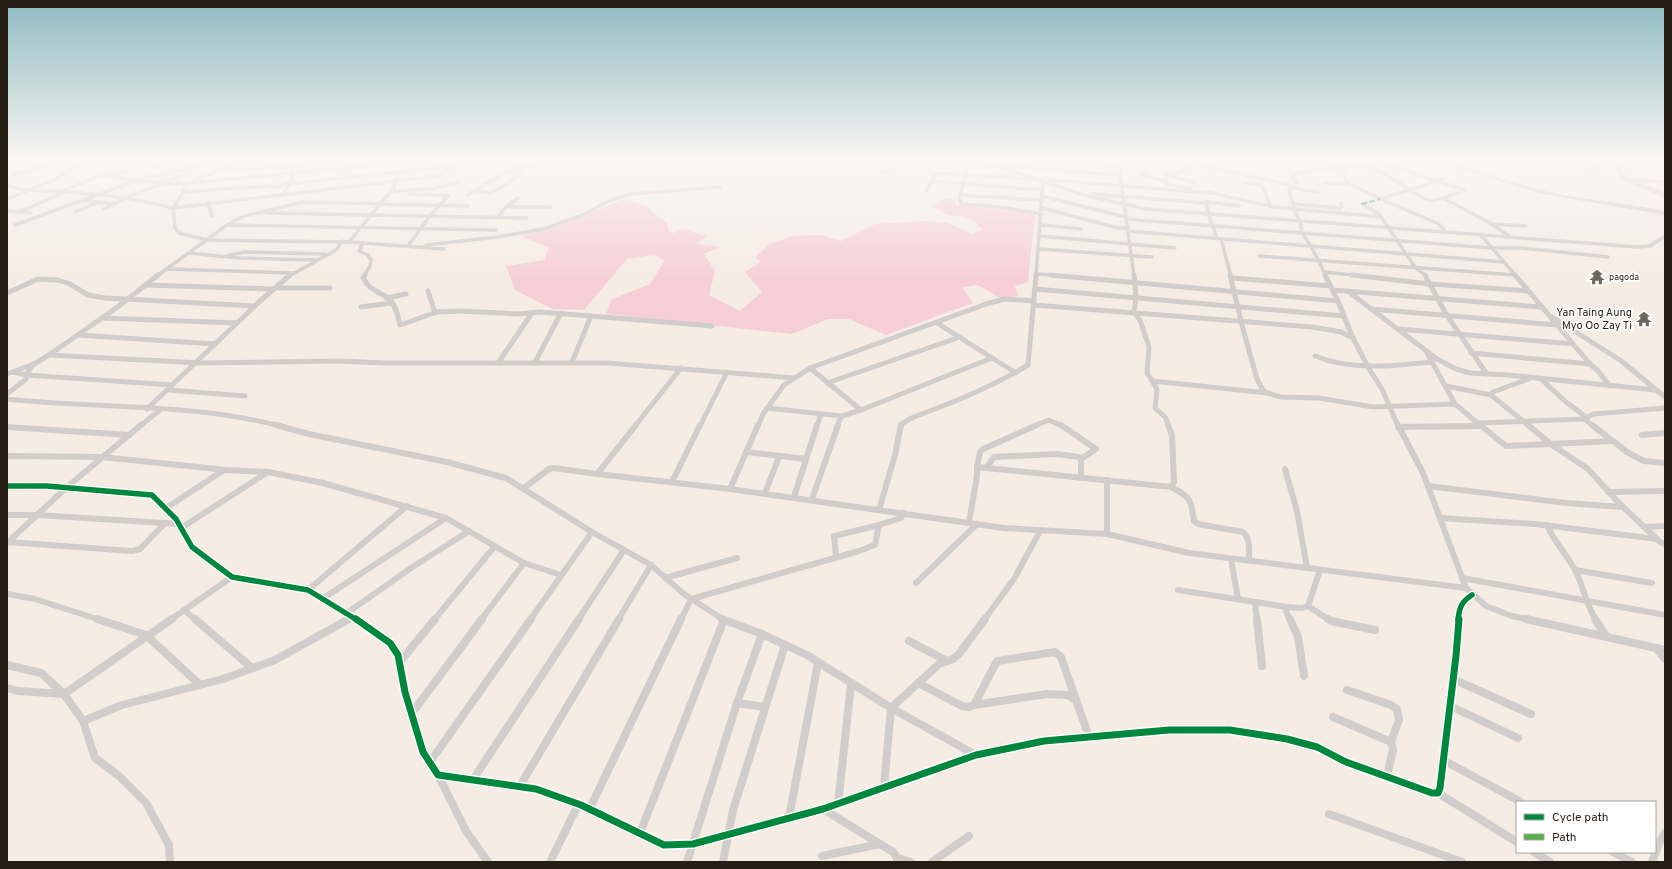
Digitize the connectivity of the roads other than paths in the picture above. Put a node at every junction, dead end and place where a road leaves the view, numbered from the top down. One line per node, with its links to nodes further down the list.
1 (48, 200): 44 (street)
2 (83, 200): 23 (street); 61 (street)
3 (123, 200): 27 (street)
4 (143, 200): 39 (street)
5 (178, 200): 39 (street)
6 (240, 200): 24 (street)
7 (385, 200): 28 (street)
8 (443, 200): 32 (street)
9 (516, 200): 36 (street)
10 (613, 200): 85 (street)
11 (959, 200): 50 (street)
12 (1042, 200): 40 (street)
13 (1049, 200): 58 (street)
14 (1107, 200): 25 (street)
15 (1124, 200): 25 (street)
16 (1165, 200): 26 (street)
17 (1240, 200): 35 (street)
18 (1268, 200): 35 (street)
19 (1291, 200): 29 (street)
20 (1381, 200): 72 (street)
21 (1446, 200): 60 (street)
22 (1581, 200): 49 (main road)
23 (99, 202): 27 (street); 45 (street)
24 (208, 203): 39 (street); 52 (street)
25 (1124, 203): 48 (street); 58 (street)
26 (1206, 203): 34 (street); 48 (street)
27 (115, 204): 41 (street)
28 (380, 204): 32 (street); 47 (street); 51 (street)
29 (1294, 204): 30 (street); 42 (street)
30 (1341, 204)
31 (1362, 204): 54 (street)
32 (438, 205): 33 (street); 53 (street)
33 (468, 206)
34 (1239, 206)
35 (1270, 206): 42 (street)
36 (506, 207): 37 (street); 55 (street)
37 (522, 207): 38 (street); 56 (street)
38 (550, 207)
39 (173, 208): 79 (street)
40 (1042, 208): 50 (street); 71 (street)
41 (104, 209)
42 (1295, 209): 54 (street); 59 (street)
43 (7, 211): 44 (street)
44 (19, 212): 46 (street)
45 (75, 212)
46 (31, 213)
47 (254, 213): 51 (street); 62 (street)
48 (1208, 213): 59 (street); 64 (street)
49 (1665, 213)
50 (1042, 214): 63 (street)
51 (371, 215): 53 (street); 67 (street)
52 (212, 216)
53 (429, 217): 55 (street); 68 (street)
54 (1381, 217): 66 (street)
55 (497, 218): 56 (street)
56 (516, 218): 57 (street)
57 (527, 218)
58 (1126, 218): 64 (street); 71 (street)
59 (1300, 220): 66 (street); 73 (street)
60 (1492, 224): 65 (street); 77 (street)
61 (16, 225)
62 (228, 225): 67 (street); 79 (street)
63 (1041, 225): 69 (street); 75 (street)
64 (1212, 226): 73 (street); 78 (street)
65 (1526, 226)
66 (1389, 227): 72 (street); 80 (street)
67 (360, 228): 68 (street); 82 (street)
68 (420, 229): 70 (street); 85 (street)
69 (1081, 229)
70 (496, 230)
71 (1128, 230): 78 (street); 84 (street)
72 (1445, 231): 74 (street)
73 (1301, 232): 80 (street); 86 (street)
74 (1480, 234): 77 (street); 88 (street)
75 (1040, 236): 84 (street); 90 (street)
76 (1665, 236): 77 (street)
77 (1509, 237)
78 (1219, 238): 86 (street); 108 (street)
79 (208, 240): 81 (street); 91 (street)
80 (1397, 240): 88 (street); 92 (street)
81 (343, 242): 82 (street); 93 (street)
82 (349, 242): 83 (street)
83 (364, 243): 85 (street); 122 (street)
84 (1129, 244): 87 (street); 95 (street)
85 (408, 246): 89 (street)
86 (1311, 246): 92 (street); 99 (street)
87 (1175, 248)
88 (1492, 248): 98 (street); 101 (street)
89 (444, 249)
90 (1039, 249): 95 (street); 106 (street)
91 (189, 253): 94 (street); 103 (street)
92 (1406, 253): 101 (street); 102 (street)
93 (326, 254): 94 (street); 100 (street)
94 (224, 256): 100 (street)
95 (1131, 256): 97 (street); 109 (street)
96 (1259, 256): 99 (street)
97 (1152, 257)
98 (1608, 257)
99 (1317, 259): 102 (street); 104 (street)
100 (318, 260): 105 (street)
101 (1504, 262): 107 (street)
102 (1415, 267): 107 (street); 110 (street)
103 (167, 268): 105 (street); 111 (street)
104 (1324, 272): 110 (street); 113 (street)
105 (293, 274): 114 (street)
106 (1037, 274): 109 (street); 115 (street)
107 (1515, 275): 117 (street)
108 (1232, 278): 113 (street); 118 (street)
109 (1135, 282): 118 (street); 123 (street)
110 (1430, 284): 117 (street); 124 (street)
111 (146, 285): 114 (street); 125 (street)
112 (330, 288): 114 (street)
113 (1332, 288): 119 (street); 126 (street)
114 (275, 289): 129 (street)
115 (1035, 289): 123 (street); 128 (street)
116 (428, 291): 135 (street)
117 (1528, 291): 133 (street)
118 (1234, 292): 126 (street); 130 (street)
119 (1349, 292): 124 (street); 132 (street)
120 (7, 293): 125 (street)
121 (406, 294): 122 (street)
122 (386, 298): 127 (street)
123 (1136, 298): 130 (street); 134 (street)
124 (1439, 299): 133 (street); 140 (street)
125 (126, 300): 129 (street); 141 (street)
126 (1338, 301): 139 (street)
127 (391, 302): 131 (street); 135 (street)
128 (1034, 303): 134 (street); 144 (street); 171 (street)
129 (255, 306): 143 (street)
130 (1237, 306): 139 (street); 142 (street)
131 (361, 308)
132 (1370, 309): 140 (street); 147 (street)
133 (1542, 309): 145 (street); 183 (street)
134 (1134, 312): 142 (street); 177 (street)
135 (435, 313): 136 (street)
136 (532, 313): 137 (street); 163 (street)
137 (561, 313): 138 (street); 159 (street)
138 (591, 316): 146 (street); 160 (street)
139 (1344, 316): 151 (street)
140 (1446, 316): 145 (street); 148 (street)
141 (102, 318): 143 (street); 149 (street)
142 (1241, 321): 151 (street); 184 (street)
143 (237, 323): 152 (street)
144 (938, 323): 150 (street); 168 (street)
145 (1557, 325): 153 (street)
146 (712, 326)
147 (1398, 329): 148 (street); 154 (street)
148 (1458, 334): 153 (street); 155 (street)
149 (78, 335): 152 (street); 156 (street)
150 (960, 337): 158 (street); 178 (street)
151 (1353, 338): 166 (street)
152 (215, 344): 162 (street)
153 (1573, 344): 165 (street)
154 (1425, 350): 161 (street); 172 (street)
155 (1471, 353): 165 (street); 172 (street)
156 (49, 355): 162 (street); 164 (street)
157 (1315, 356): 166 (street)
158 (992, 358): 171 (street); 196 (street)
159 (535, 362): 160 (street); 163 (street)
160 (572, 362): 167 (street)
161 (1432, 362): 166 (street); 180 (street)
162 (194, 363): 163 (street); 179 (street)
163 (498, 363)
164 (34, 364): 170 (street); 173 (street)
165 (1590, 364): 181 (street)
166 (1367, 365): 191 (street)
167 (681, 368): 169 (street); 221 (street)
168 (810, 368): 174 (street); 178 (street)
169 (727, 372): 174 (street); 224 (street)
170 (10, 373): 173 (street)
171 (1016, 373): 239 (street)
172 (1486, 373): 175 (street)
173 (26, 375): 179 (street); 185 (street)
174 (795, 378): 192 (street)
175 (1531, 378): 176 (street); 186 (street)
176 (1541, 380): 181 (street); 199 (street)
177 (1152, 382): 184 (street); 227 (street)
178 (827, 383): 196 (street)
179 (173, 385): 182 (street)
180 (1446, 386): 186 (street); 190 (street)
181 (1610, 386): 183 (street)
182 (168, 390): 187 (street); 194 (street)
183 (1655, 390): 188 (street)
184 (1268, 393): 191 (street)
185 (7, 394)
186 (1491, 395): 200 (street)
187 (246, 396)
188 (1665, 397)
189 (7, 399): 194 (street)
190 (1455, 404): 191 (street); 201 (street)
191 (1390, 406): 203 (street)
192 (767, 408): 197 (street); 209 (street)
193 (1665, 408): 199 (street)
194 (147, 409): 195 (street)
195 (160, 410): 206 (street); 229 (street)
196 (861, 410): 198 (street)
197 (821, 414): 198 (street); 213 (street)
198 (842, 416): 235 (street)
199 (1585, 418): 200 (street); 207 (street)
200 (1524, 422): 201 (street); 208 (street)
201 (1480, 425): 203 (street); 208 (street)
202 (7, 427): 206 (street)
203 (1398, 427): 226 (street)
204 (1665, 433): 205 (street)
205 (1642, 435)
206 (129, 436): 212 (street)
207 (1613, 441): 208 (street); 215 (street)
208 (1552, 445): 231 (street)
209 (746, 452): 211 (street); 230 (street)
210 (7, 456): 212 (street)
211 (779, 456): 213 (street); 233 (street)
212 (102, 457): 219 (street); 228 (street)
213 (806, 459): 234 (street)
214 (1081, 459): 216 (street); 217 (street); 222 (street)
215 (1665, 463)
216 (977, 467): 217 (street); 245 (street)
217 (987, 468): 222 (street)
218 (1284, 469): 268 (street)
219 (224, 470): 220 (street); 238 (street)
220 (268, 472): 236 (street); 250 (street)
221 (597, 474): 224 (street); 229 (street)
222 (1081, 478): 223 (street)
223 (1107, 480): 227 (street); 256 (street)
224 (672, 482): 230 (street)
225 (7, 486): 228 (street)
226 (1428, 486): 237 (street); 244 (street)
227 (1171, 487): 265 (street)
228 (67, 488): 238 (street); 242 (street)
229 (524, 488): 255 (street)
230 (730, 489): 233 (street)
231 (1608, 492): 232 (street); 237 (street)
232 (1665, 492)
233 (765, 493): 234 (street)
234 (794, 497): 235 (street)
235 (812, 500): 239 (street)
236 (407, 506): 243 (street); 278 (street)
237 (1622, 507): 251 (street)
238 (166, 508): 250 (street)
239 (879, 510): 240 (street)
240 (904, 513): 245 (street); 248 (street)
241 (7, 515): 242 (street)
242 (38, 515): 246 (street); 258 (street)
243 (446, 518): 253 (street); 282 (street)
244 (1440, 518): 249 (street); 274 (street)
245 (969, 522): 247 (street)
246 (165, 523): 250 (street); 258 (street)
247 (977, 524): 254 (street); 275 (street)
248 (878, 525): 262 (street); 262 (street)
249 (1547, 525): 257 (street); 270 (street)
250 (180, 526): 272 (street)
251 (1644, 526): 252 (street); 257 (street)
252 (1665, 526)
253 (469, 531): 260 (street); 290 (street)
254 (1040, 531): 256 (street); 301 (street)
255 (592, 532): 261 (street); 271 (street)
256 (1106, 534): 264 (street)
257 (1657, 539): 259 (street)
258 (8, 543)
259 (1665, 544)
260 (495, 546): 266 (street); 303 (street)
261 (624, 550): 267 (street); 333 (street)
262 (836, 556): 283 (street)
263 (737, 558): 273 (street)
264 (1231, 559): 265 (street); 284 (street)
265 (1249, 561): 268 (street)
266 (524, 563): 271 (street); 321 (street)
267 (650, 565): 273 (street); 334 (street)
268 (1307, 568): 269 (street)
269 (1320, 570): 277 (street); 287 (street)
270 (1575, 570): 276 (street); 285 (street)
271 (561, 575): 330 (street)
272 (232, 576): 278 (street); 289 (street)
273 (665, 578): 283 (street)
274 (1462, 578): 277 (street); 285 (street)
275 (916, 583)
276 (1652, 583)
277 (1466, 588): 281 (street)
278 (308, 590): 282 (street)
279 (1178, 590): 284 (street)
280 (7, 594): 295 (street)
281 (1472, 595): 296 (street); 308 (street)
282 (322, 598): 290 (street)
283 (691, 599): 292 (street); 341 (street)
284 (1238, 599): 286 (street)
285 (1586, 601): 291 (street); 296 (street)
286 (1255, 602): 288 (street); 305 (street)
287 (1308, 606): 288 (street); 293 (street)
288 (1287, 607): 307 (street)
289 (184, 610): 295 (street); 306 (street)
290 (350, 615): 303 (street); 306 (street)
291 (1665, 615)
292 (724, 620): 294 (street); 345 (street)
293 (1375, 630)
294 (762, 634): 298 (street); 316 (street)
295 (146, 636): 310 (street); 315 (street)
296 (1606, 636): 299 (street)
297 (909, 641): 301 (street)
298 (785, 645): 302 (street); 319 (street)
299 (1661, 650): 300 (street)
300 (1665, 659)
301 (947, 661): 309 (street)
302 (818, 662): 311 (street); 343 (street)
303 (399, 663): 321 (street)
304 (7, 665): 315 (street)
305 (1262, 666)
306 (252, 668): 310 (street)
307 (1304, 676)
308 (1453, 679): 318 (street); 322 (street)
309 (918, 683): 317 (street); 320 (street)
310 (199, 684): 324 (street)
311 (851, 684): 320 (street); 339 (street)
312 (7, 688): 315 (street)
313 (1347, 690): 327 (street)
314 (1070, 692): 317 (street); 317 (street); 325 (street)
315 (64, 694): 324 (street)
316 (737, 703): 319 (street); 349 (street)
317 (974, 705)
318 (1450, 706): 326 (street); 329 (street)
319 (765, 707): 346 (street)
320 (891, 708): 328 (street); 335 (street)
321 (412, 713): 330 (street)
322 (1531, 714)
323 (1333, 717): 327 (street)
324 (83, 721): 356 (street)
325 (1089, 737): 328 (street); 332 (street)
326 (1518, 738)
327 (1391, 742): 332 (street)
328 (976, 755): 335 (street)
329 (1443, 760): 336 (street); 337 (street)
330 (430, 762): 331 (street)
331 (438, 775): 333 (street); 357 (street)
332 (1387, 776): 336 (street)
333 (472, 781): 334 (street)
334 (520, 786): 338 (street)
335 (884, 787): 339 (street)
336 (1438, 793): 348 (street)
337 (1519, 801)
338 (578, 804): 341 (street); 358 (street)
339 (838, 804): 340 (street)
340 (823, 809): 343 (street); 350 (street)
341 (589, 810): 345 (street)
342 (1329, 814): 363 (street)
343 (789, 818): 346 (street)
344 (1665, 833): 351 (street)
345 (640, 834): 349 (street)
346 (728, 835): 349 (street); 360 (street)
347 (969, 836): 362 (street)
348 (1516, 841)
349 (693, 844): 359 (street)
350 (880, 844): 354 (street); 355 (street)
351 (1656, 851)
352 (1536, 853): 364 (street)
353 (1615, 853): 365 (street)
354 (822, 856)
355 (897, 860): 361 (street)
356 (170, 862)
357 (488, 862)
358 (550, 862)
359 (687, 862)
360 (723, 862)
361 (911, 862)
362 (932, 862)
363 (1462, 862)
364 (1550, 862)
365 (1632, 862)

